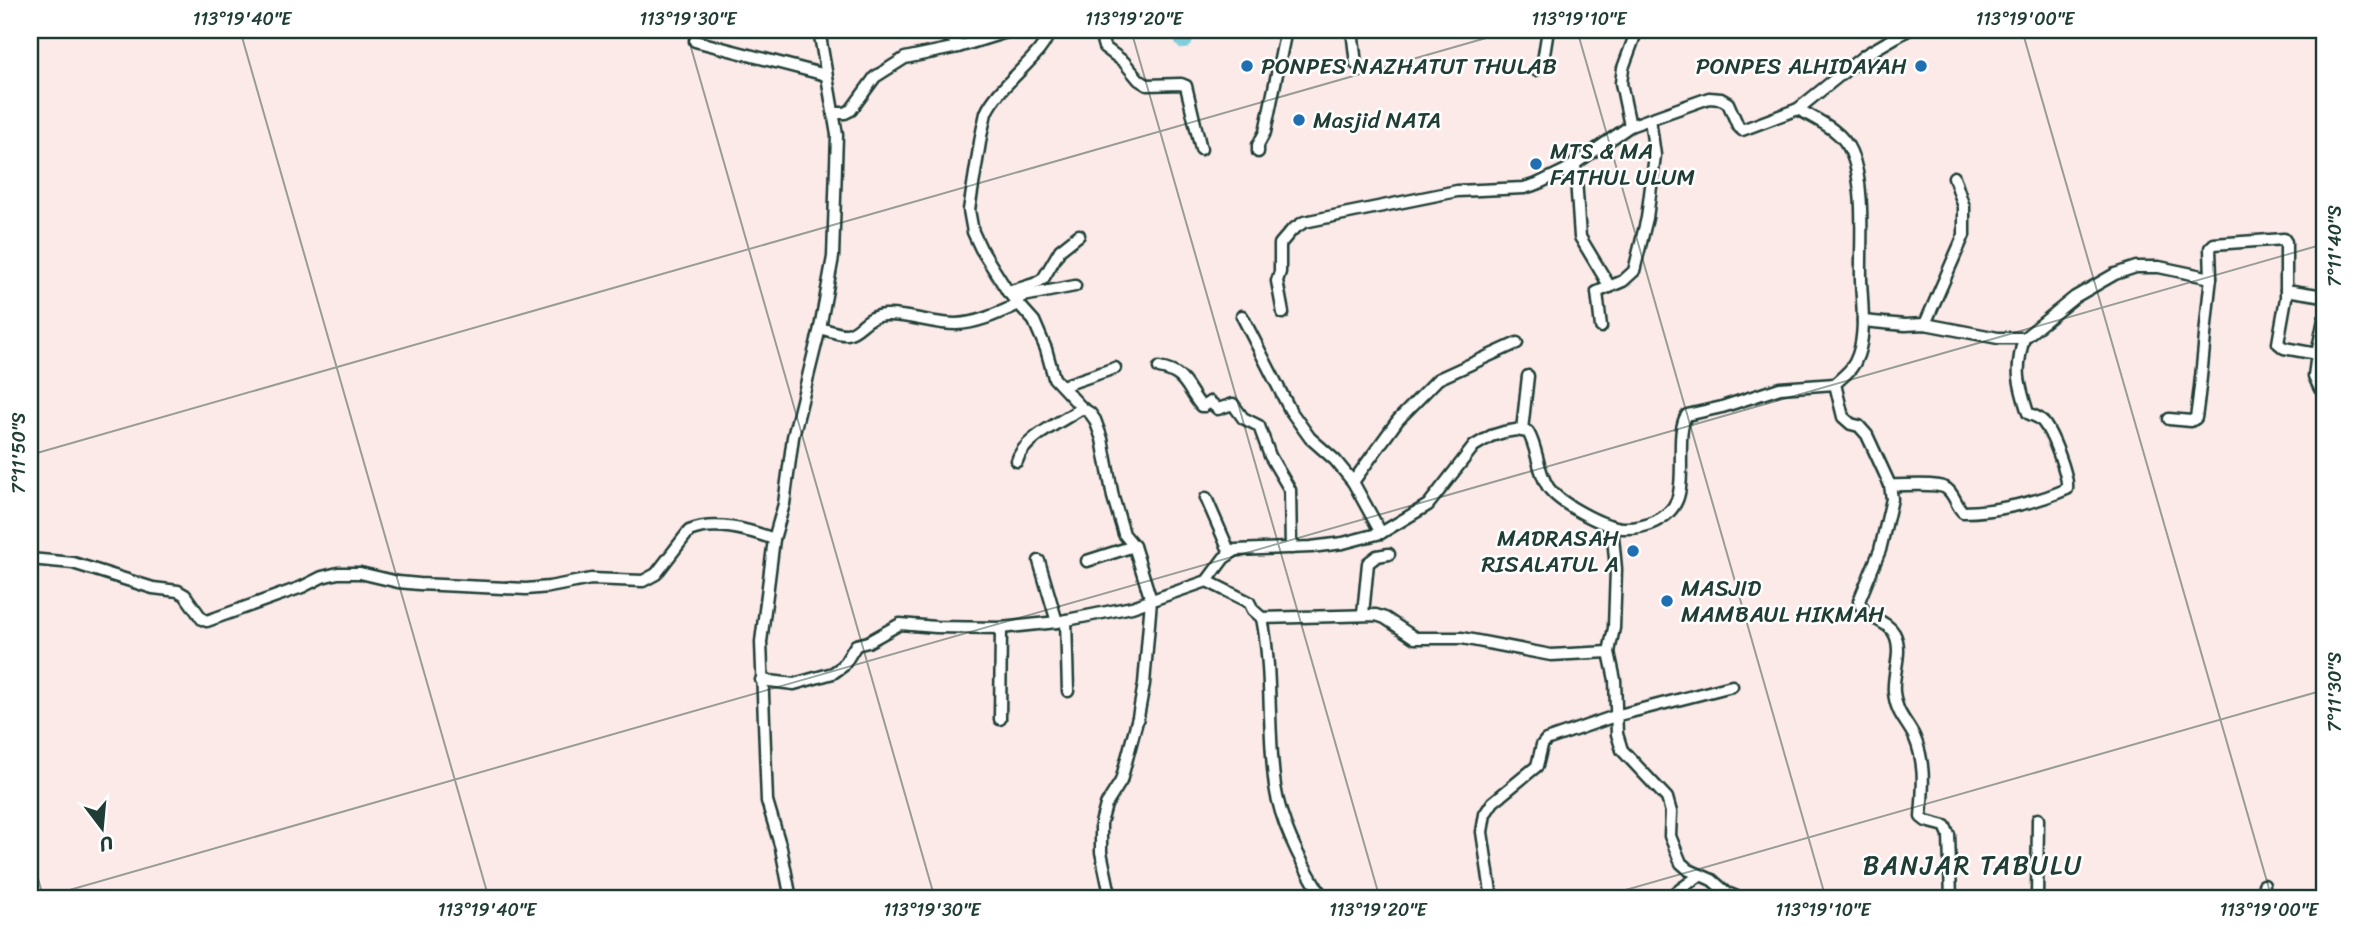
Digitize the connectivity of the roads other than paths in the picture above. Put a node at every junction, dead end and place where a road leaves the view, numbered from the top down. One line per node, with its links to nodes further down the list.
1 (819, 30): 17 (street)
2 (940, 30): 14 (street)
3 (1013, 30): 14 (street)
4 (1049, 30): 32 (street)
5 (1099, 30): 22 (street)
6 (1286, 30): 23 (street)
7 (1352, 30): 15 (street)
8 (1548, 30): 16 (street)
9 (1637, 30): 21 (street)
10 (1908, 30): 18 (street)
11 (2322, 30): 13 (street)
12 (695, 41): 17 (street)
13 (2324, 44)
14 (958, 47): 19 (street)
15 (1356, 64)
16 (1536, 70)
17 (826, 75): 19 (street)
18 (1798, 109): 20 (street); 36 (street)
19 (834, 113): 39 (street)
20 (1650, 119): 21 (street); 29 (street)
21 (1630, 126): 24 (street)
22 (1201, 149)
23 (1258, 152)
24 (1575, 164): 29 (street); 33 (street)
25 (1954, 177): 37 (street)
26 (1079, 235): 32 (street)
27 (2211, 278): 30 (street); 40 (street); 50 (street)
28 (1075, 286): 32 (street)
29 (1610, 287): 38 (street)
30 (2286, 290): 31 (street); 42 (street)
31 (2324, 296)
32 (1013, 298): 39 (street); 47 (street)
33 (1283, 313)
34 (1242, 316): 53 (street)
35 (2324, 319): 42 (street)
36 (1863, 321): 37 (street); 46 (street)
37 (1925, 324): 40 (street)
38 (1601, 327)
39 (820, 328): 58 (street)
40 (2024, 338): 54 (street)
41 (1517, 343): 53 (street)
42 (2317, 354): 48 (street)
43 (1115, 368): 47 (street)
44 (1159, 368): 60 (street)
45 (1528, 376): 51 (street)
46 (1835, 384): 54 (street); 56 (street)
47 (1062, 386): 49 (street)
48 (2324, 390)
49 (1082, 408): 52 (street); 59 (street)
50 (2169, 419)
51 (1522, 430): 56 (street); 57 (street)
52 (1017, 461)
53 (1353, 482): 57 (street)
54 (1890, 485): 87 (street)
55 (1206, 498): 61 (street)
56 (1612, 526): 72 (street)
57 (1381, 533): 60 (street)
58 (775, 539): 63 (street); 73 (street)
59 (1134, 545): 65 (street); 67 (street)
60 (1292, 548): 61 (street)
61 (1230, 553): 66 (street)
62 (1389, 554): 68 (street)
63 (30, 559)
64 (1039, 561): 70 (street)
65 (1087, 561)
66 (1207, 582): 67 (street); 69 (street)
67 (1152, 600): 70 (street); 82 (street)
68 (1363, 614): 69 (street); 72 (street)
69 (1262, 618): 83 (street)
70 (1062, 621): 71 (street); 75 (street)
71 (1001, 628): 73 (street); 77 (street)
72 (1609, 652): 76 (street)
73 (761, 680): 81 (street)
74 (1732, 686): 76 (street)
75 (1068, 691)
76 (1615, 716): 79 (street); 84 (street)
77 (1000, 719)
78 (2038, 819): 88 (street)
79 (1700, 875): 85 (street); 86 (street)
80 (2264, 884): 89 (street)
81 (791, 899)
82 (1111, 899)
83 (1324, 899)
84 (1492, 899)
85 (1667, 899)
86 (1742, 899)
87 (1951, 899)
88 (2037, 899)
89 (2263, 899)

